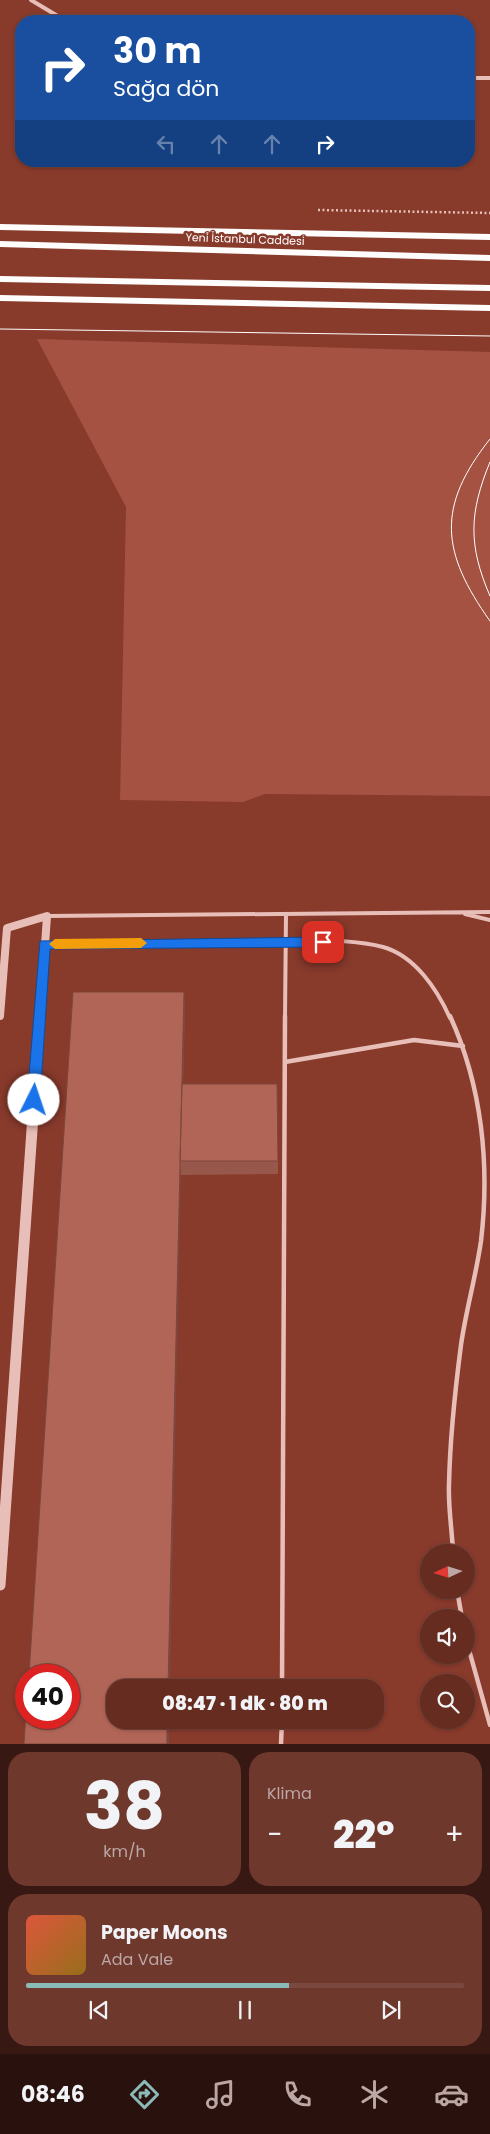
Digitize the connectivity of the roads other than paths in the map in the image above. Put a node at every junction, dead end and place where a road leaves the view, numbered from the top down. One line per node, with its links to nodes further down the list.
1 (31, 0): 2 (street)
2 (56, 15)
3 (475, 78): 4 (street)
4 (490, 78)
5 (0, 227): 6 (highway)
6 (490, 237)
7 (0, 244): 8 (highway, Yeni İstanbul Caddesi)
8 (490, 258)
9 (0, 279): 10 (highway)
10 (490, 288)
11 (0, 298): 12 (highway)
12 (490, 308)
13 (457, 912): 14 (lane); 15 (lane); 17 (lane)
14 (490, 912)
15 (286, 914): 16 (lane); 18 (lane)
16 (47, 916): 19 (street); 20 (street)
17 (490, 920)
18 (286, 942): 19 (lane); 21 (lane); 22 (lane)
19 (44, 944): 24 (street)
20 (0, 1016)
21 (463, 1046): 22 (lane); 23 (lane)
22 (286, 1062): 26 (lane)
23 (453, 1544)
24 (0, 1585)
25 (473, 1664): 27 (lane)
26 (282, 1679)
27 (490, 1725)
28 (282, 1729): 29 (lane)
29 (281, 1744)

